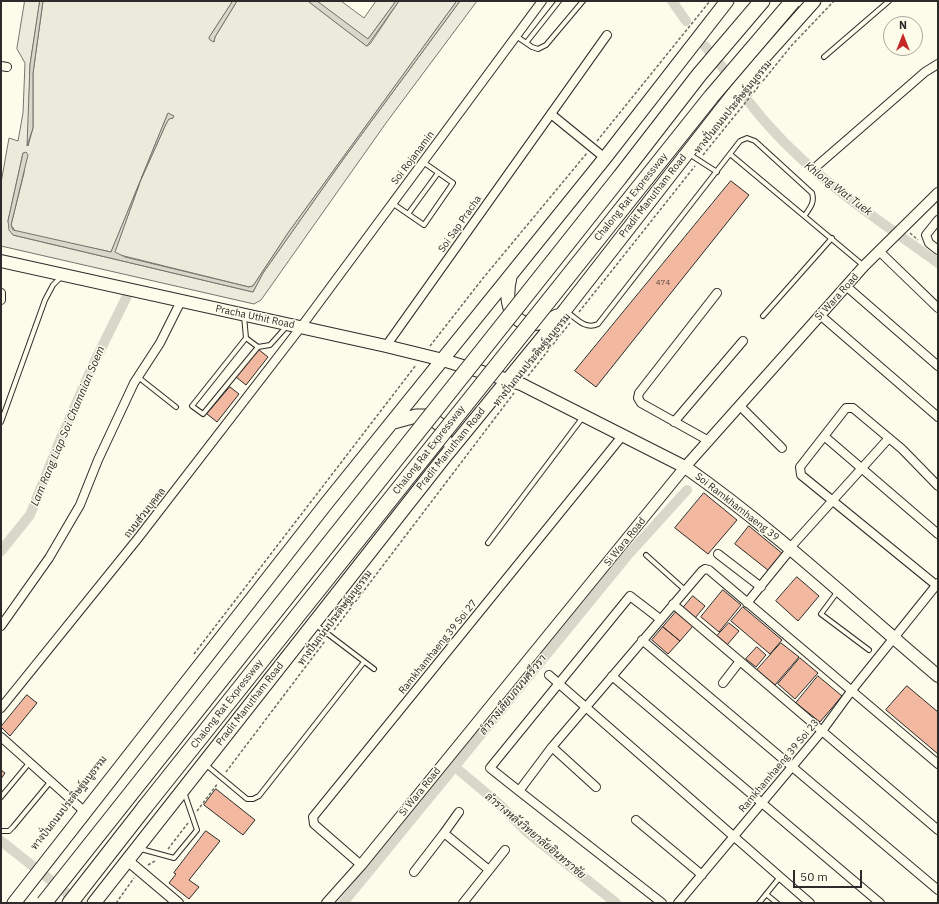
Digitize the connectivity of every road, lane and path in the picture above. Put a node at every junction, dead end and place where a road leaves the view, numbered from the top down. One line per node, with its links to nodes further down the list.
1 (542, 1): 12 (street, Soi Rojanamin)
2 (559, 1): 13 (lane)
3 (583, 1): 13 (lane)
4 (710, 1): 17 (path)
5 (728, 1): 20 (main road)
6 (762, 1): 142 (highway, Chalong Rat Expressway, bridge)
7 (793, 1): 143 (highway, Chalong Rat Expressway, bridge)
8 (814, 1): 18 (main road, Pradit Manutham Road)
9 (834, 1): 21 (path, ทางปั่นถนนประดิษฐ์มนูธรรม)
10 (889, 1): 14 (lane)
11 (607, 35): 16 (street, Soi Sap Pracha)
12 (516, 36): 13 (lane); 22 (street, Soi Rojanamin)
13 (526, 43)
14 (824, 57)
15 (938, 64): 23 (street)
16 (551, 114): 17 (street); 52 (street, Soi Sap Pracha)
17 (592, 148): 20 (street); 54 (path)
18 (687, 152): 21 (lane); 45 (main road, Pradit Manutham Road)
19 (730, 154): 24 (lane); 29 (lane); 29 (lane)
20 (605, 158): 37 (main road)
21 (700, 160): 24 (lane); 45 (path, ทางปั่นถนนประดิษฐ์มนูธรรม)
22 (422, 162): 25 (lane); 27 (street, Soi Rojanamin)
23 (818, 165)
24 (717, 172): 45 (lane)
25 (438, 173): 28 (lane); 28 (lane)
26 (938, 193): 33 (street, Si Wara Road)
27 (392, 203): 28 (lane); 49 (street, Soi Rojanamin)
28 (408, 214)
29 (805, 215): 31 (lane)
30 (938, 220): 32 (street)
31 (832, 238): 35 (lane); 47 (lane)
32 (938, 250)
33 (879, 251): 35 (street, Si Wara Road); 43 (street)
34 (1, 261): 36 (main road, Pracha Uthit Road)
35 (864, 266): 38 (street, Si Wara Road)
36 (64, 274): 42 (main road, Pracha Uthit Road); 64 (lane)
37 (510, 276): 45 (main road); 55 (main road)
38 (846, 286): 46 (street, Si Wara Road); 56 (street)
39 (1, 293): 41 (street)
40 (717, 293): 66 (street)
41 (1, 300)
42 (181, 301): 44 (main road, Pracha Uthit Road); 57 (street)
43 (938, 308)
44 (244, 314): 48 (main road, Pracha Uthit Road); 50 (lane)
45 (567, 314): 58 (main road, Pradit Manutham Road); 59 (path, ทางปั่นถนนประดิษฐ์มนูธรรม)
46 (820, 315): 60 (street, Si Wara Road); 63 (street)
47 (763, 316)
48 (288, 324): 49 (main road, Pracha Uthit Road); 53 (lane)
49 (301, 327): 52 (main road, Pracha Uthit Road); 106 (street, ถนนส่วนบุคคล)
50 (246, 338): 53 (lane); 53 (lane)
51 (744, 341): 66 (street)
52 (386, 346): 54 (main road, Pracha Uthit Road)
53 (258, 347)
54 (424, 355): 55 (main road, Pracha Uthit Road); 95 (path)
55 (442, 360): 58 (main road, Pracha Uthit Road); 65 (main road)
56 (938, 366)
57 (138, 377): 61 (lane); 90 (street)
58 (507, 380): 59 (main road, Soi Ramkhamhaeng 39); 72 (main road, Pradit Manutham Road)
59 (521, 384): 62 (main road, Soi Ramkhamhaeng 39); 91 (path, ทางปั่นถนนประดิษฐ์มนูธรรม)
60 (740, 406): 70 (street, Si Wara Road); 71 (street)
61 (176, 407)
62 (584, 415): 67 (main road, Soi Ramkhamhaeng 39); 78 (lane)
63 (938, 417)
64 (1, 422)
65 (394, 422): 72 (main road); 121 (main road)
66 (674, 422): 70 (street)
67 (622, 435): 73 (main road, Soi Ramkhamhaeng 39); 133 (street, Ramkhamhaeng 39 Soi 27)
68 (824, 436): 69 (street); 74 (street); 76 (street)
69 (889, 438): 74 (street); 75 (street)
70 (709, 441): 73 (street, Si Wara Road)
71 (782, 448)
72 (442, 459): 89 (main road, Pradit Manutham Road)
73 (685, 467): 79 (main road, Soi Ramkhamhaeng 39); 133 (street, Si Wara Road)
74 (861, 469): 76 (street); 77 (street)
75 (938, 486)
76 (832, 500): 79 (street); 82 (street)
77 (938, 534)
78 (488, 543)
79 (790, 549): 83 (street); 85 (main road, Soi Ramkhamhaeng 39)
80 (718, 554): 83 (street)
81 (646, 555): 84 (lane)
82 (937, 584): 92 (street, Ramkhamhaeng 39 Soi 23)
83 (761, 587): 86 (street)
84 (686, 590): 86 (street); 87 (street)
85 (838, 591): 92 (main road, Soi Ramkhamhaeng 39); 94 (lane)
86 (747, 603): 104 (street)
87 (673, 604): 88 (street); 96 (street)
88 (660, 620): 93 (street); 102 (street)
89 (314, 623): 91 (lane); 111 (main road, Pradit Manutham Road)
90 (1, 626)
91 (330, 636): 97 (lane); 114 (path, ทางปั่นถนนประดิษฐ์มนูธรรม)
92 (892, 638): 100 (main road, Soi Ramkhamhaeng 39); 104 (street, Ramkhamhaeng 39 Soi 23)
93 (642, 640): 101 (street); 113 (street)
94 (869, 650)
95 (192, 656)
96 (740, 661): 103 (street); 107 (street)
97 (364, 662): 98 (lane); 114 (lane)
98 (374, 669)
99 (549, 674): 102 (street)
100 (937, 675)
101 (612, 676): 105 (street); 120 (street)
102 (559, 683): 105 (street); 118 (street)
103 (723, 683)
104 (852, 690): 107 (street, Ramkhamhaeng 39 Soi 23); 112 (street)
105 (587, 707): 109 (street); 128 (street)
106 (1, 708)
107 (822, 731): 113 (street, Ramkhamhaeng 39 Soi 23); 125 (street)
108 (1, 737): 110 (street)
109 (552, 747): 116 (street); 118 (street)
110 (30, 762): 115 (street); 119 (lane)
111 (204, 763): 114 (lane); 117 (main road, Pradit Manutham Road)
112 (938, 764)
113 (792, 766): 120 (street, Ramkhamhaeng 39 Soi 23); 139 (street)
114 (222, 778): 123 (path, ทางปั่นถนนประดิษฐ์มนูธรรม)
115 (51, 781): 121 (street); 127 (lane)
116 (596, 787)
117 (183, 790): 123 (lane); 129 (main road, Pradit Manutham Road)
118 (519, 791): 149 (street)
119 (1, 797)
120 (762, 803): 128 (street, Ramkhamhaeng 39 Soi 23); 154 (street)
121 (85, 812): 141 (main road)
122 (459, 812): 126 (street)
123 (193, 816): 131 (path, ทางปั่นถนนประดิษฐ์มนูธรรม); 131 (lane)
124 (636, 820): 137 (street)
125 (938, 830)
126 (444, 832): 135 (street); 136 (street)
127 (2, 833)
128 (733, 837): 137 (street, Ramkhamhaeng 39 Soi 23); 138 (street)
129 (138, 848): 131 (lane); 132 (main road, Pradit Manutham Road)
130 (505, 850): 135 (street)
131 (163, 855): 134 (path, ทางปั่นถนนประดิษฐ์มนูธรรม)
132 (127, 860): 134 (street); 144 (main road, Pradit Manutham Road)
133 (361, 865): 147 (street, Si Wara Road)
134 (140, 870): 145 (path, ทางปั่นถนนประดิษฐ์มนูธรรม); 146 (street)
135 (489, 870): 148 (street)
136 (414, 872)
137 (702, 875): 150 (street, Ramkhamhaeng 39 Soi 23)
138 (780, 877): 140 (lane); 153 (street)
139 (938, 890)
140 (766, 894): 151 (lane); 152 (lane)
141 (14, 903)
142 (44, 903)
143 (70, 903)
144 (94, 903)
145 (116, 903)
146 (178, 903)
147 (327, 903)
148 (463, 903)
149 (662, 903)
150 (678, 903)
151 (759, 903)
152 (777, 903)
153 (810, 903)
154 (880, 903)

